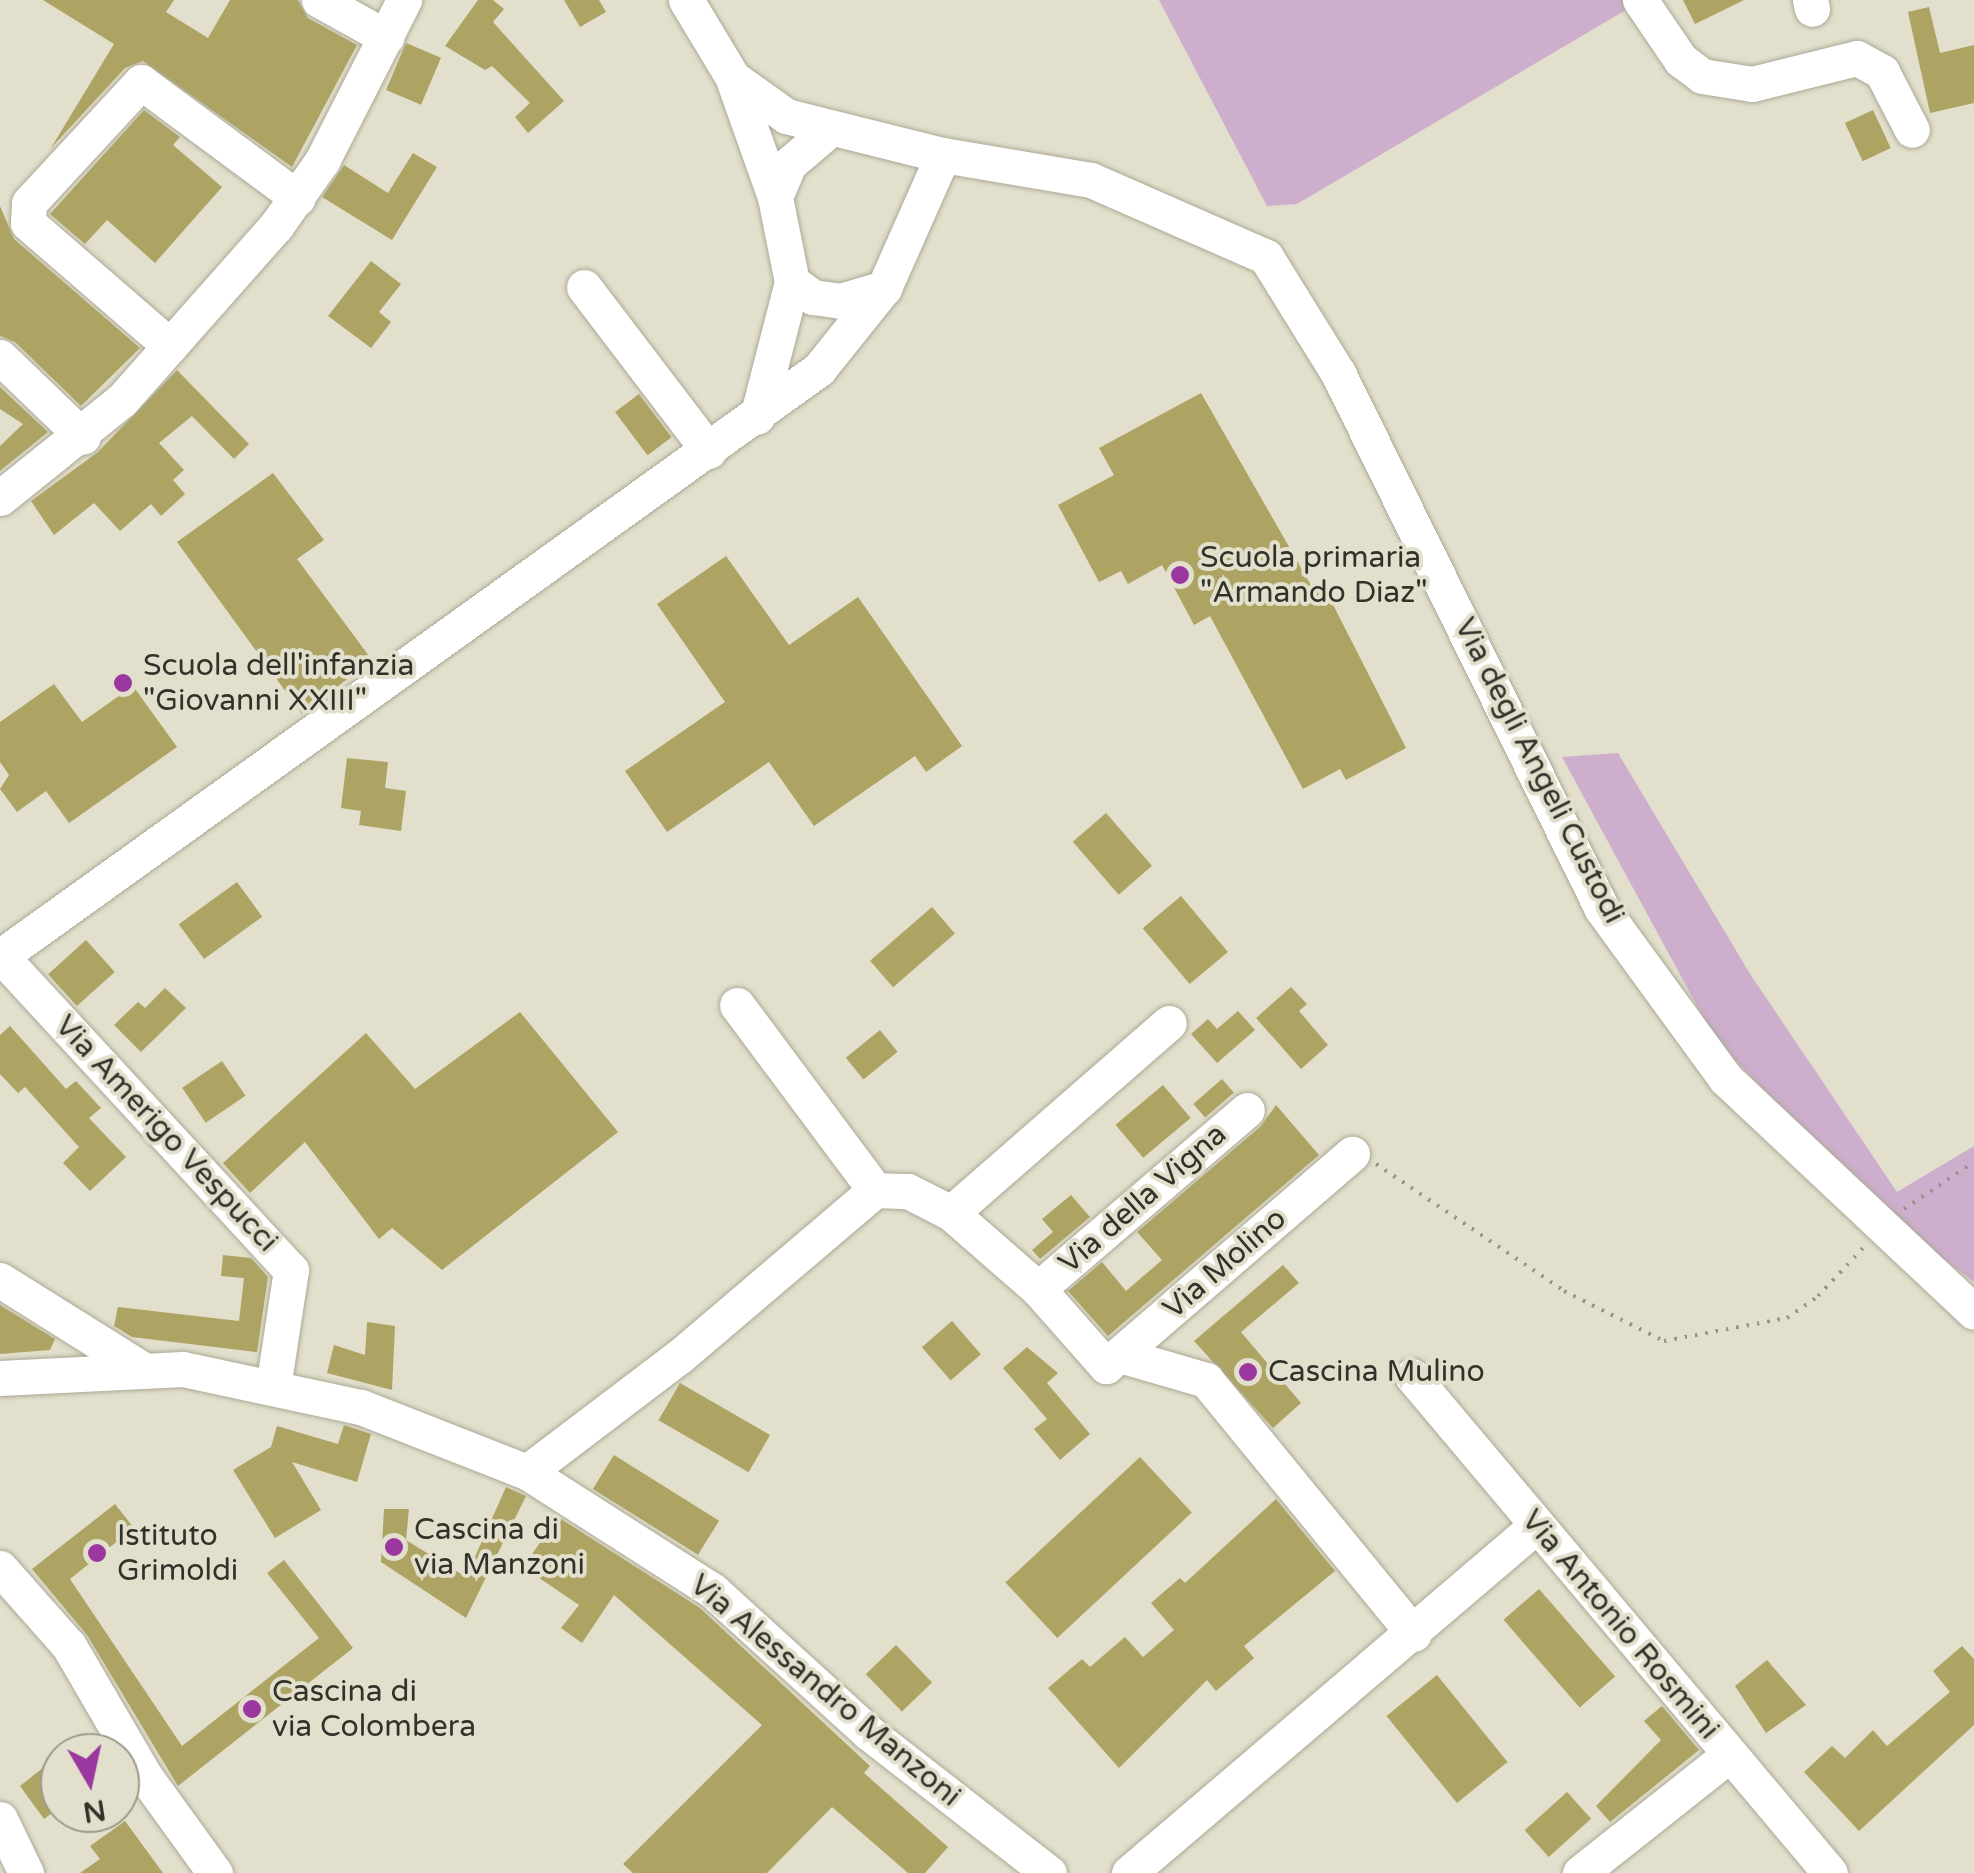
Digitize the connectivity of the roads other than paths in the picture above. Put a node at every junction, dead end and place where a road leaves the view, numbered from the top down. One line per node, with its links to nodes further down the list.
1 (319, 0): 5 (street)
2 (404, 0): 5 (street)
3 (686, 0): 6 (street, Via degli Angeli Custodi)
4 (1640, 0): 8 (street)
5 (386, 37): 11 (street)
6 (732, 78): 7 (street, Via degli Angeli Custodi); 10 (street)
7 (830, 130): 9 (street, Via degli Angeli Custodi); 10 (street)
8 (1912, 130)
9 (943, 155): 14 (street); 30 (street, Via degli Angeli Custodi)
10 (775, 197): 12 (street)
11 (298, 198): 15 (street); 15 (street)
12 (792, 282): 14 (street); 17 (street)
13 (584, 287): 19 (street)
14 (884, 288): 17 (street)
15 (170, 346): 18 (street)
16 (0, 358): 18 (street)
17 (757, 417): 19 (street)
18 (84, 437): 20 (street)
19 (709, 452): 21 (street)
20 (0, 498)
21 (0, 956): 35 (street, Via Amerigo Vespucci)
22 (737, 1005): 26 (street)
23 (1169, 1023): 27 (street)
24 (1247, 1110): 29 (street, Via della Vigna)
25 (1352, 1154): 31 (street, Via Molino)
26 (875, 1190): 27 (street); 36 (street)
27 (951, 1213): 29 (street)
28 (0, 1280): 32 (street)
29 (1038, 1290): 31 (street)
30 (1974, 1312)
31 (1120, 1355): 39 (street)
32 (145, 1371): 34 (street, Via Alessandro Manzoni); 35 (street, Via Alessandro Manzoni)
33 (1412, 1376): 37 (street, Via Antonio Rosmini)
34 (0, 1378)
35 (273, 1388): 36 (street, Via Alessandro Manzoni)
36 (527, 1472): 44 (street, Via Alessandro Manzoni)
37 (1537, 1526): 39 (street); 40 (street, Via Antonio Rosmini)
38 (0, 1568): 42 (street)
39 (1414, 1634): 45 (street)
40 (1729, 1755): 46 (street); 47 (street, Via Antonio Rosmini)
41 (0, 1819): 43 (street)
42 (213, 1870)
43 (26, 1873)
44 (1049, 1873)
45 (1129, 1873)
46 (1580, 1873)
47 (1830, 1873)

